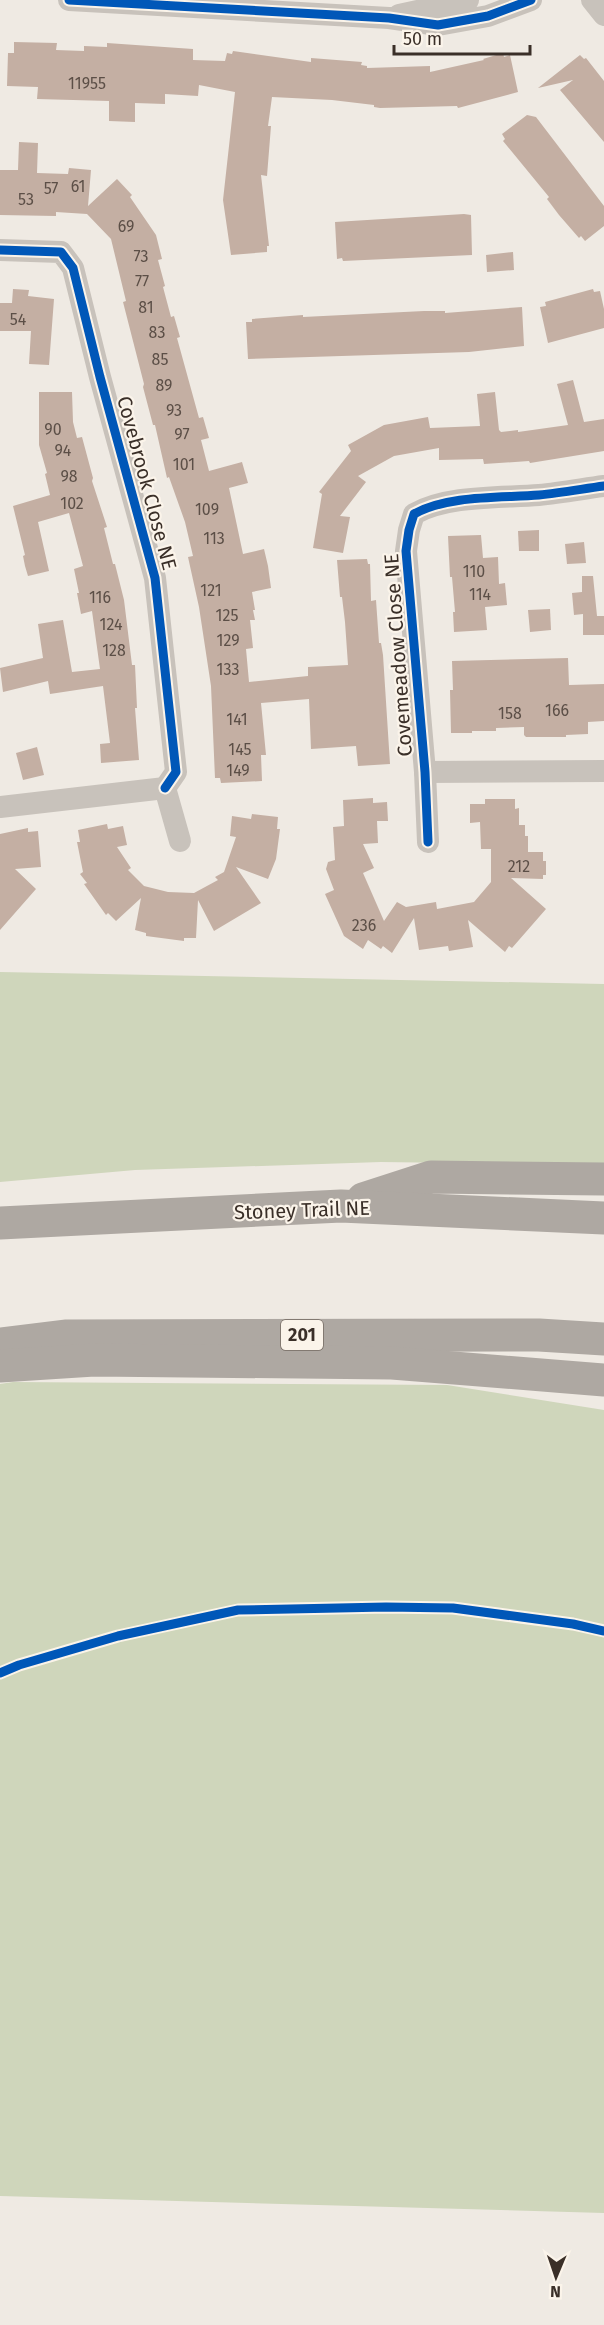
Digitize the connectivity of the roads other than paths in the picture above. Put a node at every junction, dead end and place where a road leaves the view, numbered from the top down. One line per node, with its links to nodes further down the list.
1 (69, 0): 6 (street)
2 (468, 0): 6 (street)
3 (531, 0): 6 (street)
4 (592, 0): 5 (street)
5 (604, 15)
6 (389, 18)
7 (0, 250): 11 (street, Covebrook Close NE)
8 (604, 486): 10 (street, Covemeadow Close NE)
9 (604, 771): 10 (street, Covemeadow Close NE)
10 (425, 772): 14 (street)
11 (165, 788): 12 (street); 13 (street)
12 (0, 807)
13 (180, 841)
14 (428, 842)
15 (604, 1179): 16 (highway)
16 (341, 1206): 17 (highway, Stoney Trail NE); 18 (highway, Stoney Trail NE)
17 (604, 1218)
18 (0, 1223)
19 (604, 1339): 20 (highway, 201)
20 (0, 1344)
21 (0, 1366): 22 (highway)
22 (604, 1380)

